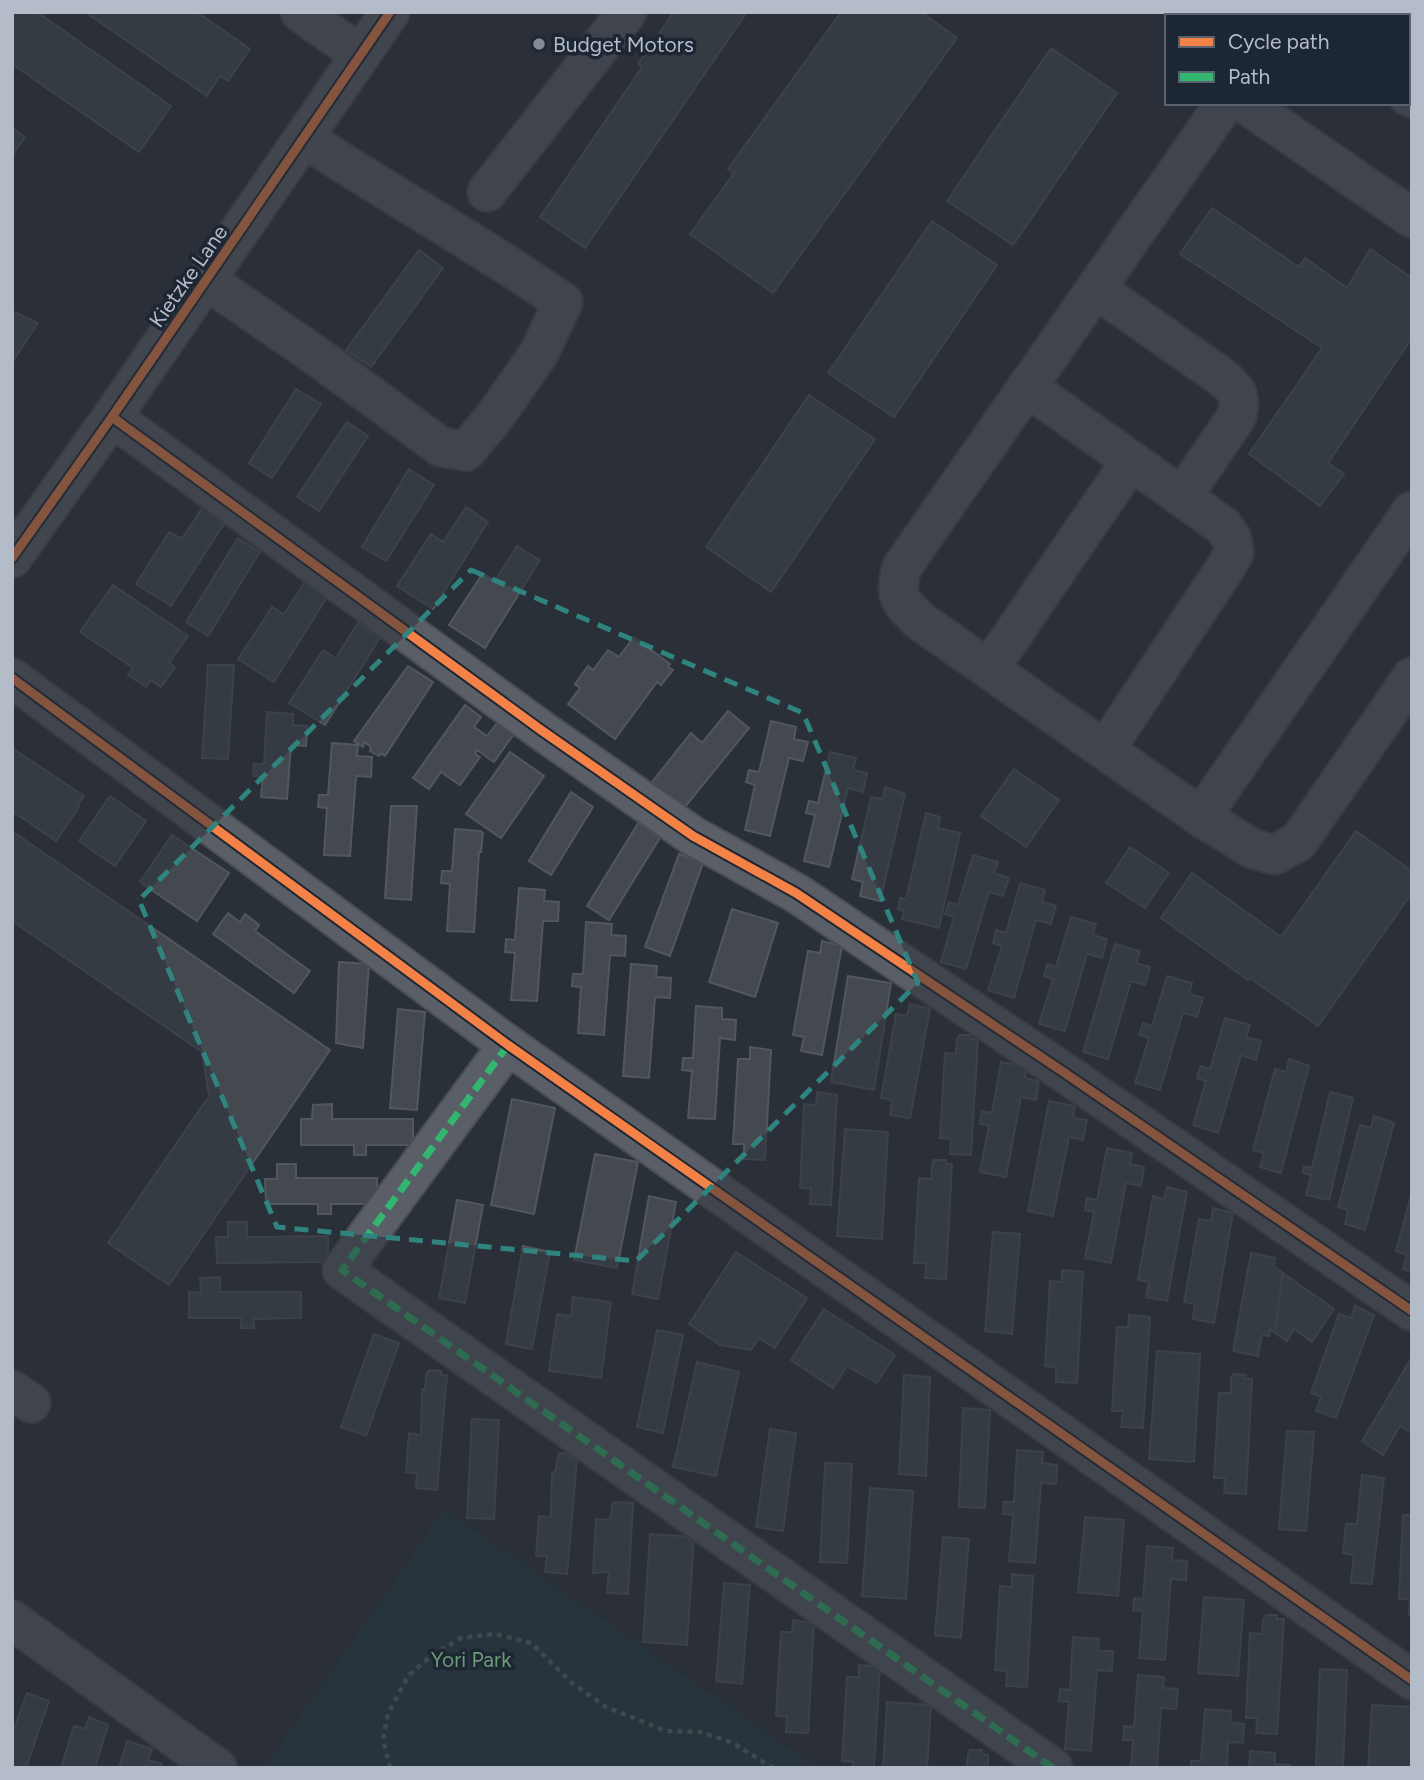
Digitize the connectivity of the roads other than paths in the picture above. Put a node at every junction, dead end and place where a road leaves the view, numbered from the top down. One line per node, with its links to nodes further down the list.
1 (300, 12): 4 (street)
2 (390, 12): 4 (main road, Kietzke Lane)
3 (627, 12): 8 (street)
4 (361, 55): 7 (main road, Kietzke Lane)
5 (1224, 105): 11 (street)
6 (1247, 105): 9 (street)
7 (304, 138): 10 (main road, Kietzke Lane); 10 (street)
8 (487, 192)
9 (1412, 218)
10 (206, 281): 13 (main road, Kietzke Lane)
11 (1096, 289): 12 (street); 15 (street)
12 (1027, 387): 14 (street); 18 (street)
13 (112, 417): 17 (main road, Kietzke Lane); 24 (street)
14 (1131, 461): 15 (street); 18 (street)
15 (1182, 497): 21 (street)
16 (1412, 511): 22 (street)
17 (12, 558)
18 (989, 669): 21 (street)
19 (1412, 677): 22 (street)
20 (12, 678): 23 (street)
21 (1105, 750): 22 (street)
22 (1201, 817)
23 (508, 1045): 26 (street); 28 (street)
24 (1412, 1311)
25 (12, 1620): 27 (street)
26 (1412, 1679)
27 (217, 1768)
28 (1053, 1768)

